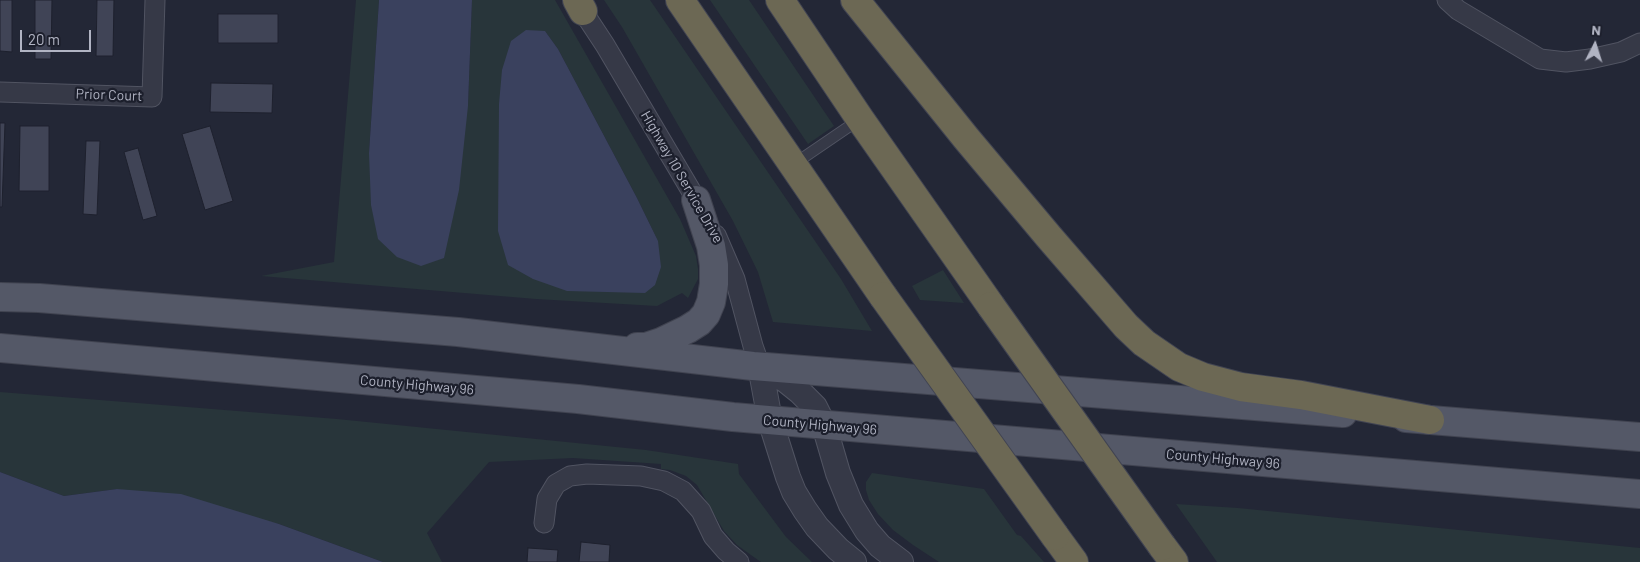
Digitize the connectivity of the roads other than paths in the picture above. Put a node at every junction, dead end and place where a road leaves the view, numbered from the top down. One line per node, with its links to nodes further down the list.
1 (155, 0): 8 (street, Prior Court)
2 (680, 0): 10 (highway)
3 (780, 0): 9 (highway)
4 (855, 0): 17 (highway)
5 (1447, 0): 7 (street)
6 (579, 4): 11 (street, Highway 10 Service Drive)
7 (1640, 43)
8 (0, 92)
9 (860, 119): 10 (lane); 22 (highway, bridge)
10 (793, 164): 26 (highway, bridge)
11 (696, 200): 13 (main road); 15 (street, Highway 10 Service Drive)
12 (0, 297): 13 (main road)
13 (595, 347): 15 (main road)
14 (0, 348): 16 (main road, County Highway 96)
15 (760, 366): 16 (street); 17 (main road); 18 (street)
16 (770, 420): 18 (main road, County Highway 96); 24 (street)
17 (1430, 420): 19 (main road)
18 (824, 425): 20 (main road, County Highway 96); 25 (street)
19 (1640, 437)
20 (1640, 494)
21 (544, 523): 23 (street)
22 (1168, 554)
23 (738, 562)
24 (854, 562)
25 (901, 562)
26 (1074, 562)

